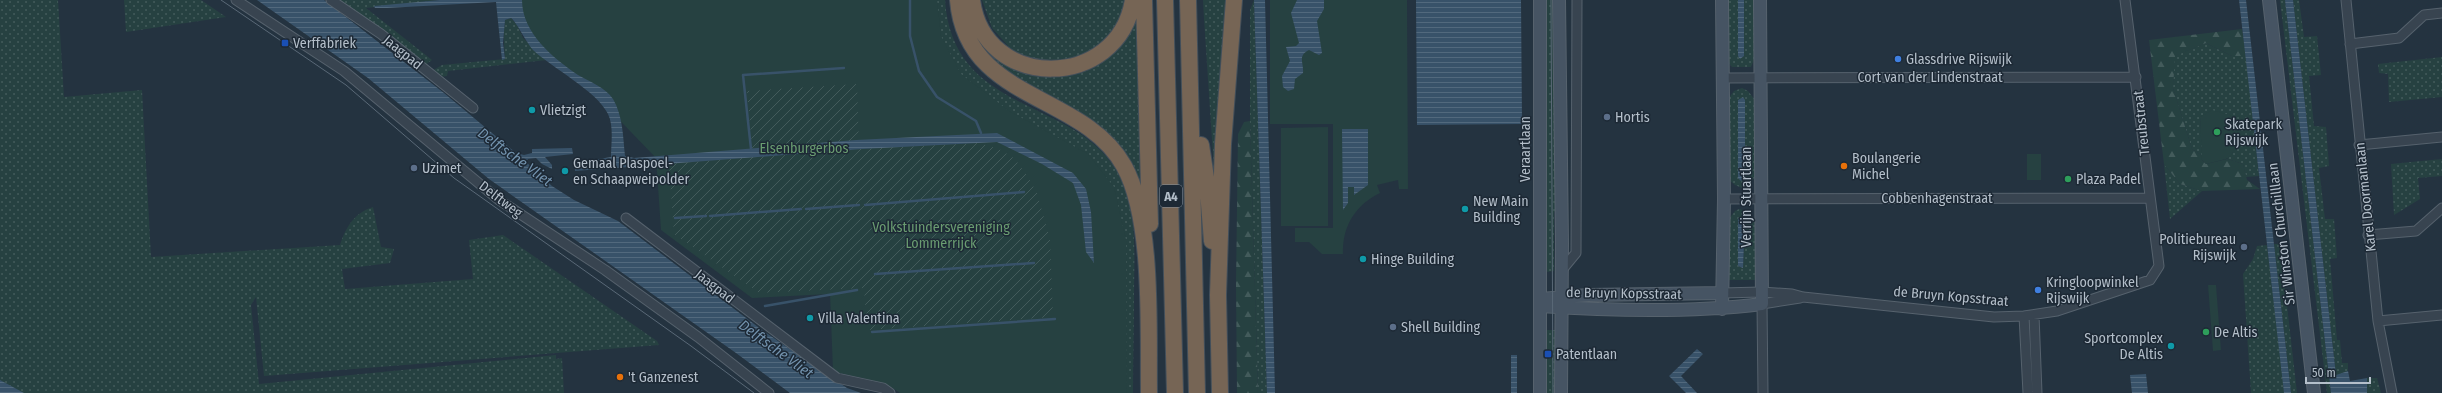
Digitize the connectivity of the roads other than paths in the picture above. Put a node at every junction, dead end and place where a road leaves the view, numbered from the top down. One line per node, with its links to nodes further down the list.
1 (236, 0): 48 (street, Delftweg)
2 (331, 0): 25 (street, Jaagpad)
3 (951, 0): 26 (highway, A4)
4 (958, 0): 26 (highway, A4)
5 (972, 0): 6 (highway)
6 (1133, 0)
7 (1144, 0): 37 (highway, A4)
8 (1165, 0): 51 (highway, A4)
9 (1188, 0): 24 (highway, A4)
10 (1234, 0): 39 (highway, A4)
11 (1540, 0): 41 (street, Veraartlaan)
12 (1558, 0): 36 (street)
13 (1577, 0): 36 (street)
14 (1722, 0): 22 (street, Verrijn Stuartlaan)
15 (1760, 0): 23 (street, Verrijn Stuartlaan)
16 (2125, 0): 21 (street, Treubstraat)
17 (2269, 0): 59 (street, Sir Winston Churchilllaan)
18 (2346, 0): 20 (street, Karel Doormanlaan)
19 (2442, 13): 20 (street)
20 (2350, 44): 28 (street, Karel Doormanlaan)
21 (2136, 77): 23 (street, Cort van der Lindenstraat); 29 (street, Treubstraat)
22 (1723, 78): 23 (street, Cort van der Lindenstraat); 30 (street, Verrijn Stuartlaan)
23 (1762, 78): 31 (street, Verrijn Stuartlaan)
24 (1191, 86): 39 (highway, A4); 52 (highway, A4)
25 (473, 108)
26 (1062, 113): 37 (highway, A4)
27 (2442, 137): 28 (street)
28 (2359, 145): 34 (street, Karel Doormanlaan)
29 (2150, 198): 31 (street, Cobbenhagenstraat); 35 (street, Treubstraat)
30 (1724, 199): 31 (street, Cobbenhagenstraat); 38 (street, Verrijn Stuartlaan)
31 (1761, 199): 40 (street, Verrijn Stuartlaan)
32 (2442, 208): 34 (street)
33 (626, 218): 49 (street, Jaagpad)
34 (2368, 235): 47 (street, Karel Doormanlaan)
35 (2158, 269): 44 (street, de Bruyn Kopsstraat)
36 (1562, 270): 42 (street)
37 (1147, 274): 50 (highway, A4)
38 (1722, 293): 40 (street, de Bruyn Kopsstraat); 42 (street, de Bruyn Kopsstraat); 43 (street, Verrijn Stuartlaan)
39 (1218, 295): 53 (highway, A4)
40 (1762, 298): 43 (street, de Bruyn Kopsstraat); 46 (street, de Bruyn Kopsstraat); 56 (street, Verrijn Stuartlaan)
41 (1540, 302): 42 (street, de Bruyn Kopsstraat); 54 (street, Veraartlaan)
42 (1562, 302): 43 (street, de Bruyn Kopsstraat); 55 (street)
43 (1722, 309)
44 (2034, 315): 46 (street, de Bruyn Kopsstraat); 58 (street)
45 (2442, 315): 47 (street)
46 (2024, 316): 57 (street)
47 (2378, 321): 60 (street, Karel Doormanlaan)
48 (769, 393)
49 (890, 393)
50 (1149, 393)
51 (1175, 393)
52 (1197, 393)
53 (1220, 393)
54 (1540, 393)
55 (1561, 393)
56 (1763, 393)
57 (2028, 393)
58 (2037, 393)
59 (2314, 393)
60 (2392, 393)

